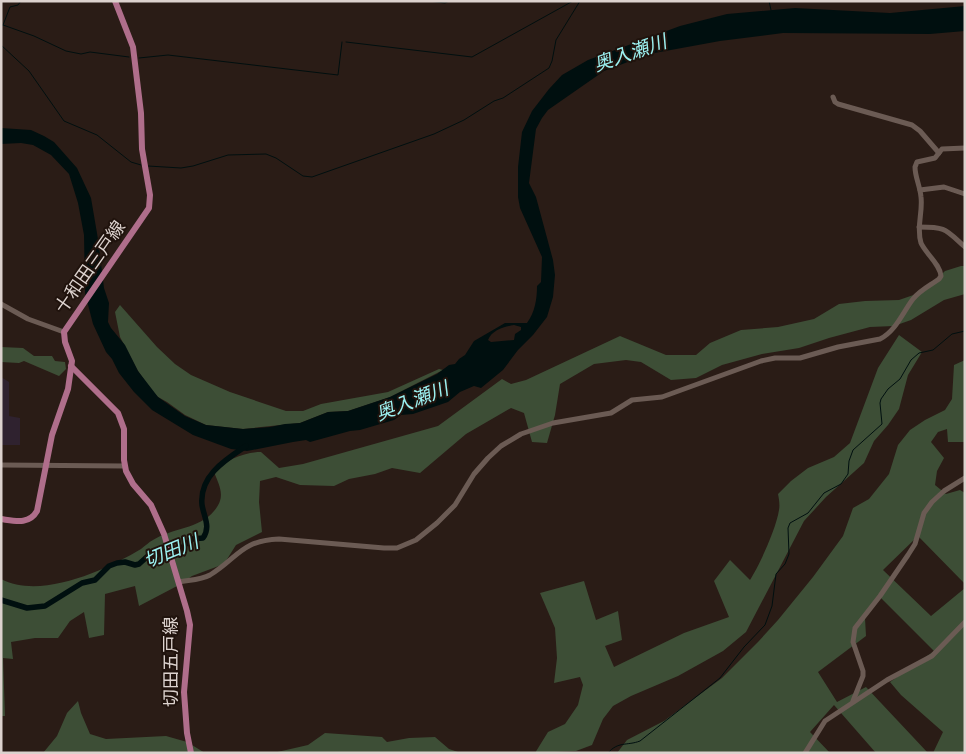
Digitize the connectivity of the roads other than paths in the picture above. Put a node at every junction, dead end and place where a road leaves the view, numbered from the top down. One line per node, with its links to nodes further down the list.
1 (115, 1): 10 (main road, 十和田三戸線)
2 (833, 96): 4 (street)
3 (965, 148): 4 (street)
4 (939, 153): 5 (street)
5 (920, 190): 6 (street); 7 (street)
6 (965, 194)
7 (919, 227): 8 (street); 17 (street)
8 (965, 247)
9 (1, 304): 10 (street)
10 (64, 332): 11 (main road, 十和田三戸線)
11 (71, 366): 13 (main road, 十和田三戸線); 14 (main road)
12 (1, 465): 13 (street)
13 (46, 466): 14 (street); 16 (main road, 十和田三戸線)
14 (124, 466): 17 (main road, 切田五戸線)
15 (965, 478): 19 (street)
16 (1, 519)
17 (179, 582): 20 (main road, 切田五戸線)
18 (965, 622): 19 (street)
19 (853, 701): 21 (street)
20 (191, 753)
21 (805, 753)

